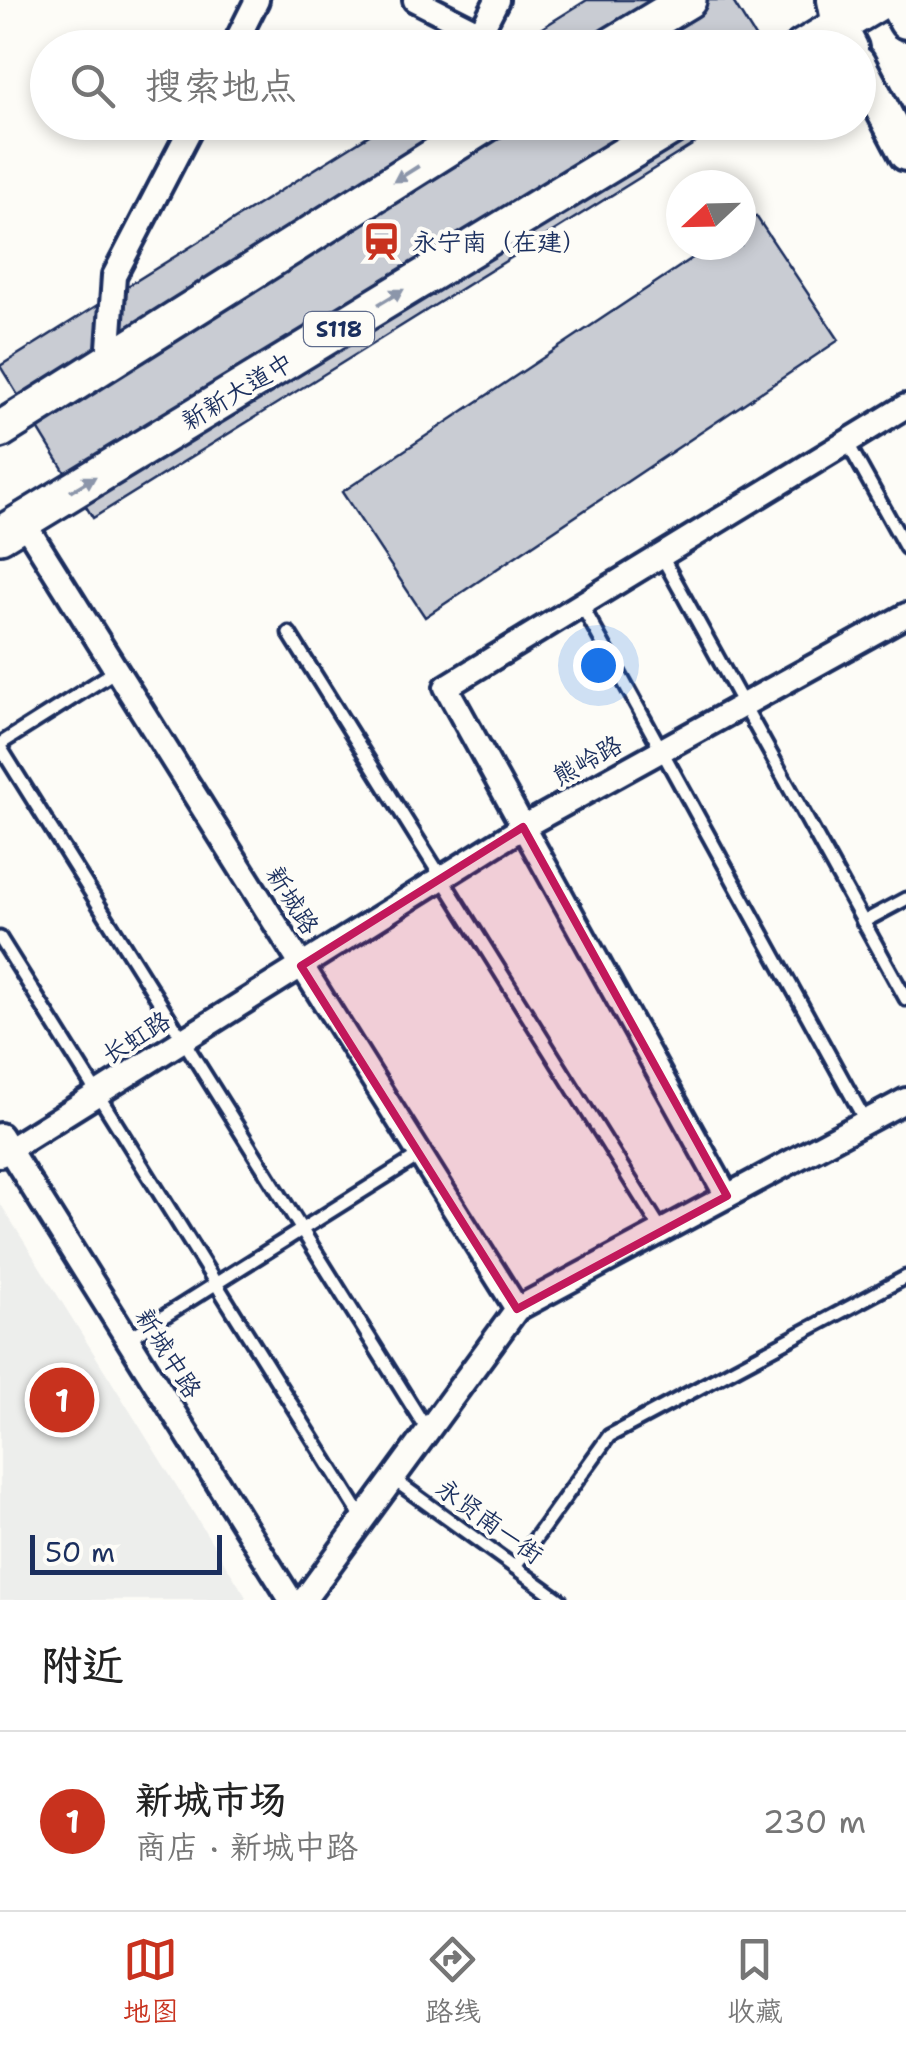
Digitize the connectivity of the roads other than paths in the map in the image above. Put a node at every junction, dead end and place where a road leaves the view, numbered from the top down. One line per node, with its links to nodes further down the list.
1 (258, 0): 9 (street)
2 (415, 0): 10 (street)
3 (497, 0): 11 (street)
4 (688, 0): 12 (main road)
5 (882, 0): 8 (main road)
6 (894, 0): 7 (main road)
7 (906, 22)
8 (841, 24)
9 (242, 30)
10 (472, 30)
11 (482, 30)
12 (638, 30)
13 (876, 97): 17 (main road)
14 (185, 140): 18 (street)
15 (460, 140): 18 (main road, one-way to 18)
16 (649, 140): 22 (main road, 新新大道中 / S118, one-way to 16)
17 (906, 154)
18 (108, 362): 20 (main road)
19 (906, 406): 21 (street)
20 (0, 430)
21 (848, 442): 23 (lane); 24 (street)
22 (12, 528): 28 (street, 新城路)
23 (906, 548)
24 (662, 555): 25 (street); 29 (lane)
25 (581, 604): 31 (lane); 32 (street)
26 (906, 615): 29 (street, 熊岭路)
27 (288, 633): 33 (lane)
28 (117, 670): 30 (lane); 37 (street, 新城路)
29 (744, 705): 31 (street, 熊岭路); 35 (lane)
30 (0, 746): 39 (lane)
31 (662, 750): 32 (street, 熊岭路); 42 (lane)
32 (523, 827): 33 (street, 熊岭路); 45 (street)
33 (442, 878): 37 (street, 熊岭路); 47 (lane)
34 (906, 898): 35 (lane)
35 (863, 922): 38 (lane)
36 (0, 938): 40 (lane)
37 (302, 966): 39 (street, 长虹路); 44 (street, 新城路)
38 (906, 999)
39 (184, 1040): 40 (street, 长虹路); 46 (lane)
40 (98, 1094): 43 (street, 长虹路); 49 (lane)
41 (906, 1100): 42 (street)
42 (866, 1122): 45 (street)
43 (3, 1146): 51 (street, 新城中路)
44 (420, 1156): 46 (lane); 50 (street, 新城路)
45 (727, 1196): 47 (street)
46 (302, 1230): 49 (lane); 52 (lane)
47 (662, 1231): 50 (street)
48 (906, 1277): 55 (lane)
49 (216, 1284): 51 (lane); 54 (lane)
50 (516, 1310): 52 (street)
51 (128, 1339): 56 (street, 新城中路)
52 (428, 1431): 53 (street)
53 (393, 1478): 54 (street); 55 (lane, 永贤南一街)
54 (363, 1519): 56 (street)
55 (515, 1568): 57 (lane, 永贤南一街)
56 (304, 1599)
57 (560, 1600)

